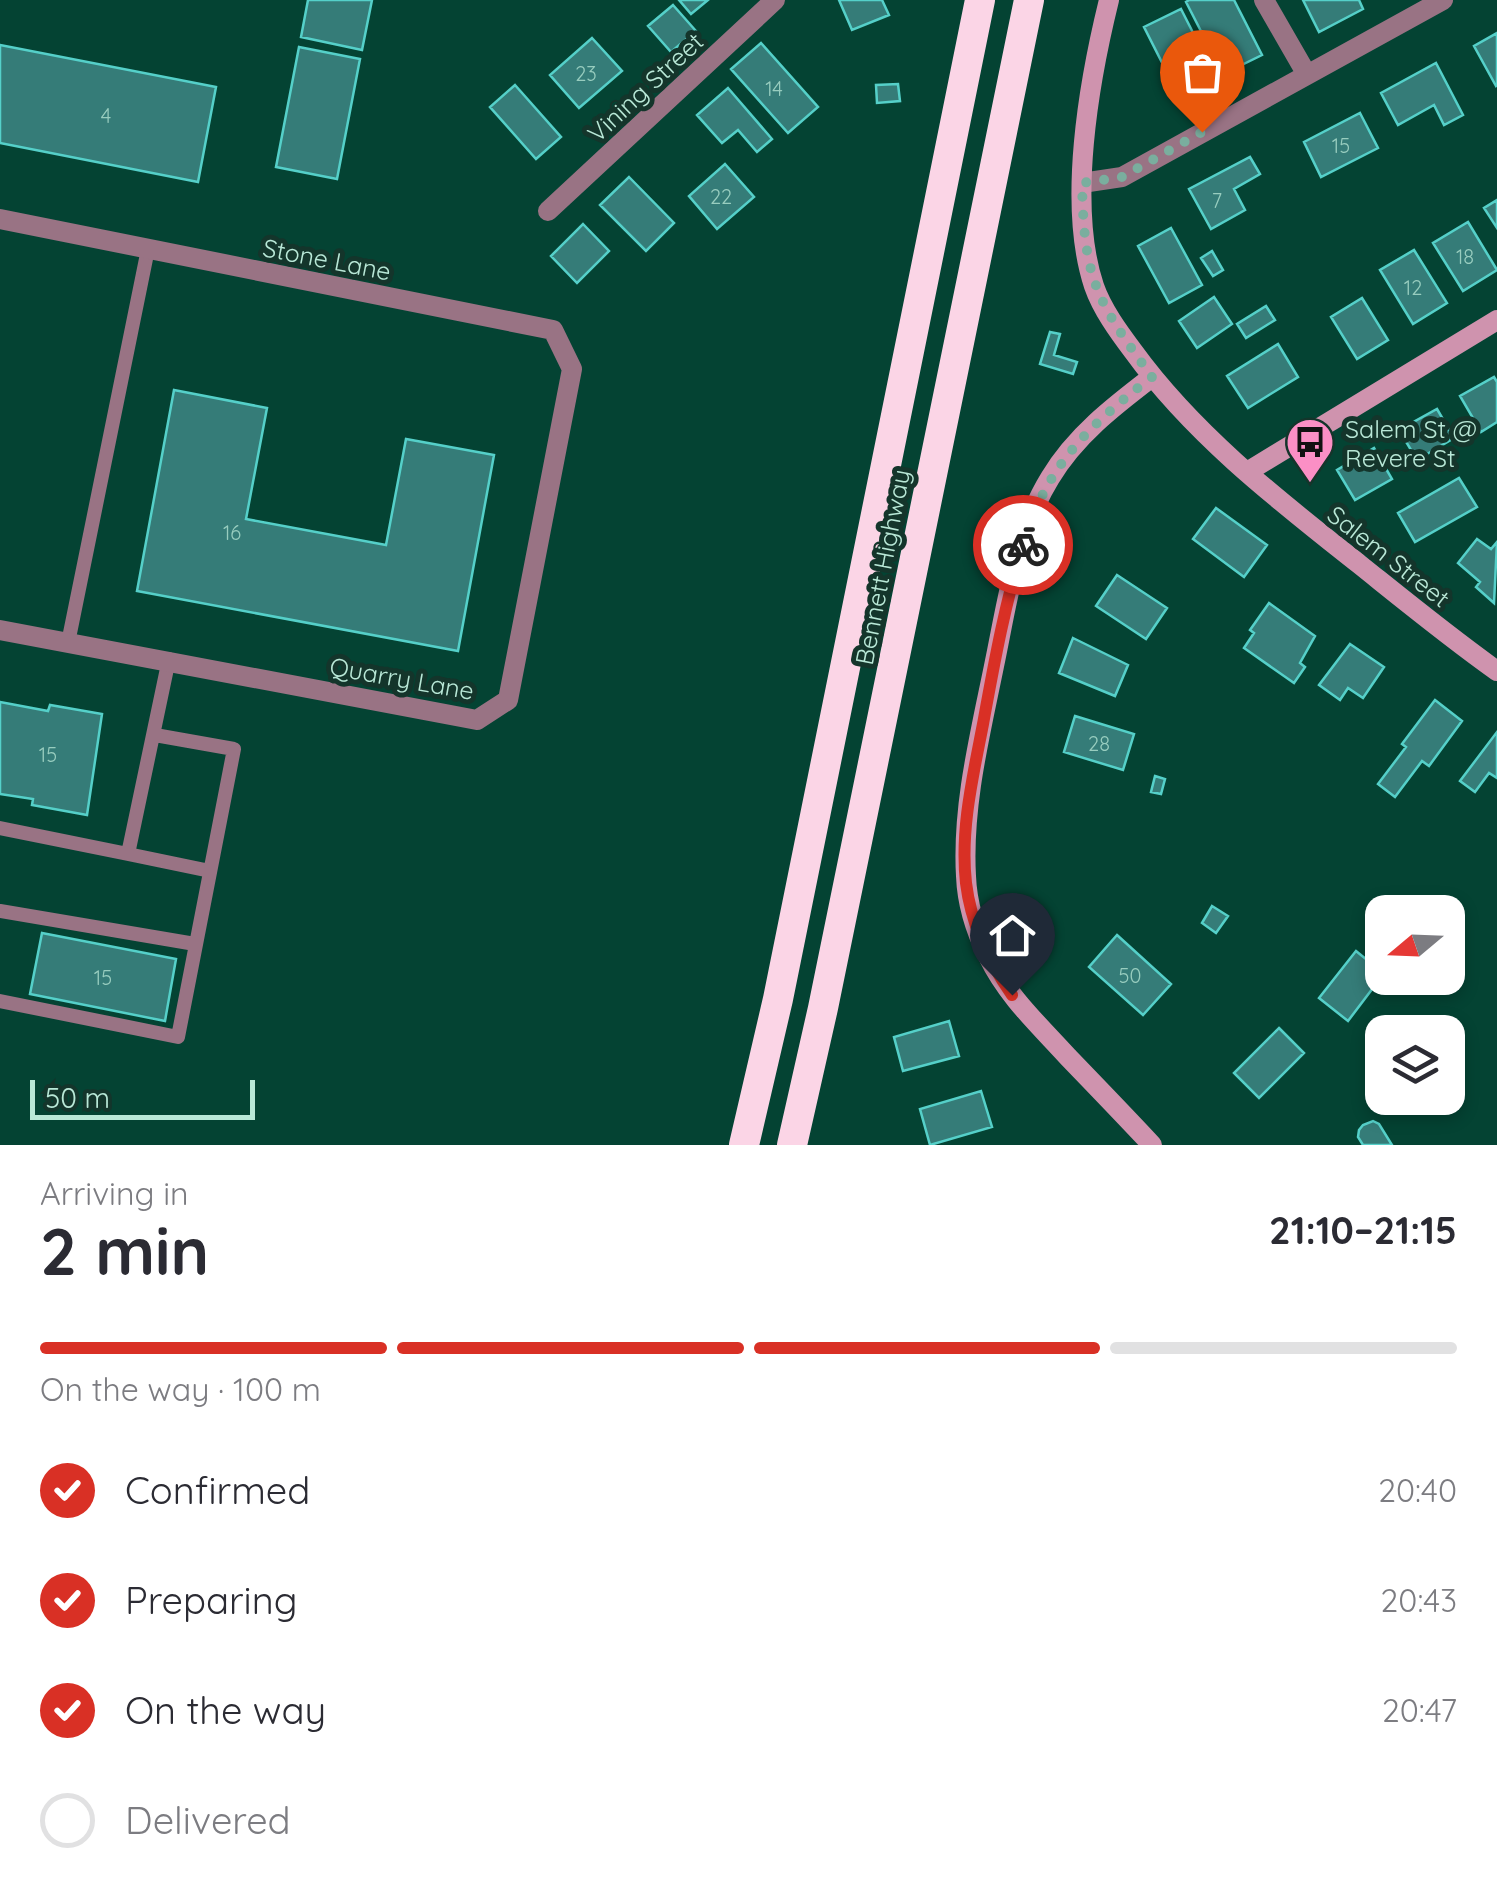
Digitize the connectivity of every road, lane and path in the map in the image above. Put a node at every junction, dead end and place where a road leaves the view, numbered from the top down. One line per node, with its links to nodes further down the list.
1 (775, 0): 9 (street, Vining Street)
2 (980, 0): 27 (highway, Bennett Highway)
3 (1030, 0): 28 (highway, Bennett Highway)
4 (1109, 0): 8 (street, Salem Street)
5 (1264, 0): 7 (street)
6 (1443, 0): 7 (street)
7 (1306, 73): 8 (street)
8 (1082, 183): 13 (street, Salem Street)
9 (548, 211)
10 (0, 219): 11 (street, Stone Lane)
11 (148, 249): 14 (street, Stone Lane); 17 (lane)
12 (1497, 320): 15 (street)
13 (1152, 377): 15 (street, Salem Street); 29 (street)
14 (563, 417): 18 (street, Quarry Lane)
15 (1247, 472): 19 (street, Salem Street)
16 (0, 630): 17 (street, Quarry Lane)
17 (68, 643): 18 (street, Quarry Lane)
18 (169, 660): 20 (lane)
19 (1497, 671)
20 (155, 735): 22 (lane); 23 (lane)
21 (0, 828): 22 (lane)
22 (128, 854): 23 (lane)
23 (210, 871): 25 (lane)
24 (0, 910): 25 (lane)
25 (196, 944): 26 (lane)
26 (0, 1002)
27 (744, 1145)
28 (792, 1145)
29 (1152, 1145)

